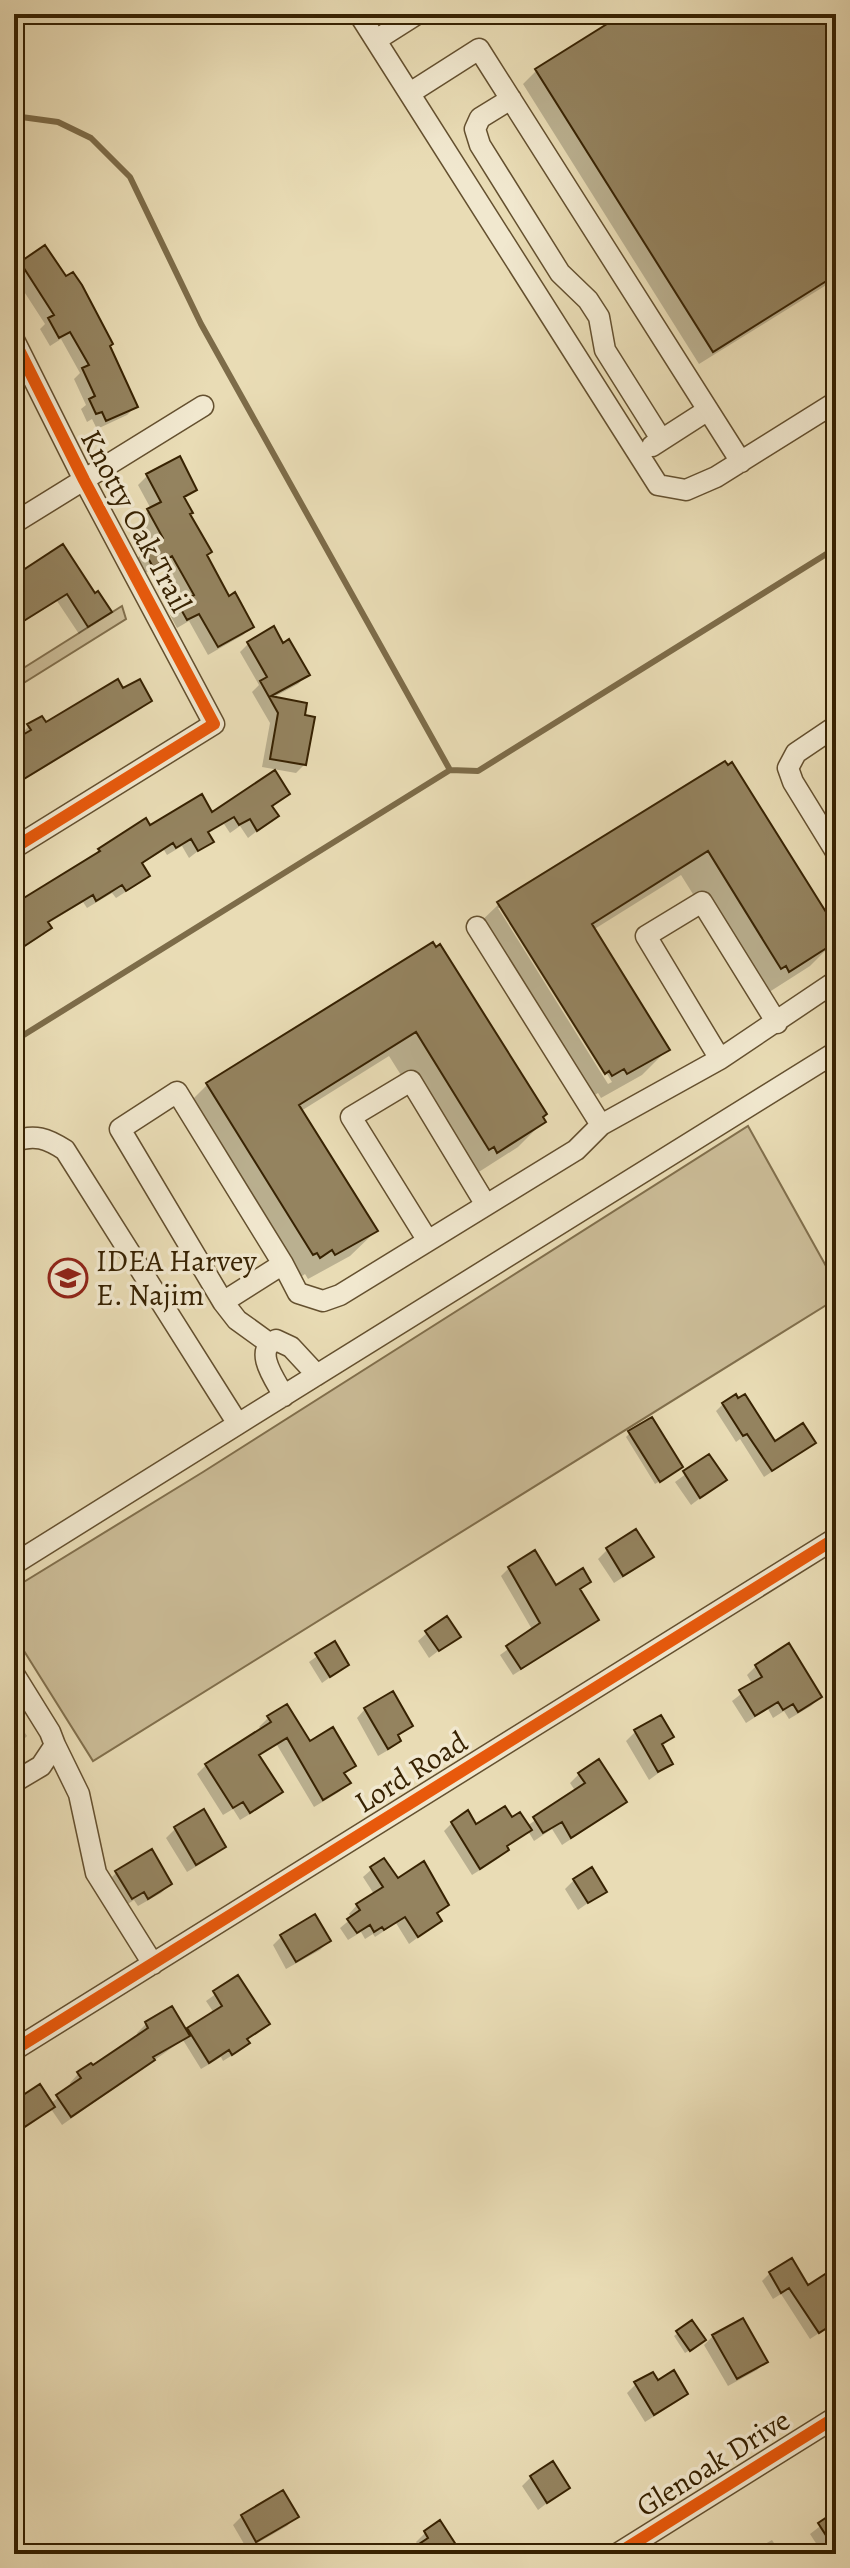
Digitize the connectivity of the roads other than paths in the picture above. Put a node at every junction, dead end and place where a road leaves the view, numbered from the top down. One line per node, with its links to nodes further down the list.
1 (359, 14): 3 (street)
2 (417, 14): 3 (street)
3 (376, 40): 4 (street)
4 (410, 93): 5 (street); 11 (street)
5 (511, 99): 9 (street); 10 (street)
6 (14, 340): 13 (street, Knotty Oak Trail)
7 (836, 402): 12 (street)
8 (203, 406): 13 (street)
9 (708, 410): 10 (street); 12 (street)
10 (661, 439): 11 (street)
11 (638, 454): 12 (street)
12 (741, 462)
13 (84, 480): 14 (street); 16 (street, Knotty Oak Trail)
14 (14, 523)
15 (836, 727): 17 (street)
16 (14, 848)
17 (836, 852)
18 (477, 927): 23 (street)
19 (836, 981): 20 (street)
20 (777, 1023): 22 (street); 22 (street)
21 (836, 1052): 30 (street)
22 (720, 1059): 23 (street)
23 (601, 1125): 25 (street)
24 (14, 1142): 32 (street)
25 (486, 1205): 26 (street); 26 (street)
26 (428, 1241): 27 (street)
27 (283, 1264): 28 (street); 28 (street)
28 (223, 1302): 29 (street)
29 (269, 1343): 30 (street); 31 (street)
30 (317, 1375): 31 (street)
31 (284, 1396): 32 (street)
32 (238, 1424): 34 (street)
33 (836, 1538): 38 (street, Lord Road)
34 (14, 1564)
35 (14, 1674): 36 (street)
36 (55, 1745): 37 (street); 38 (street)
37 (14, 1782)
38 (153, 1964): 39 (street, Lord Road)
39 (14, 2050)
40 (836, 2417): 41 (street, Glenoak Drive)
41 (617, 2554)

